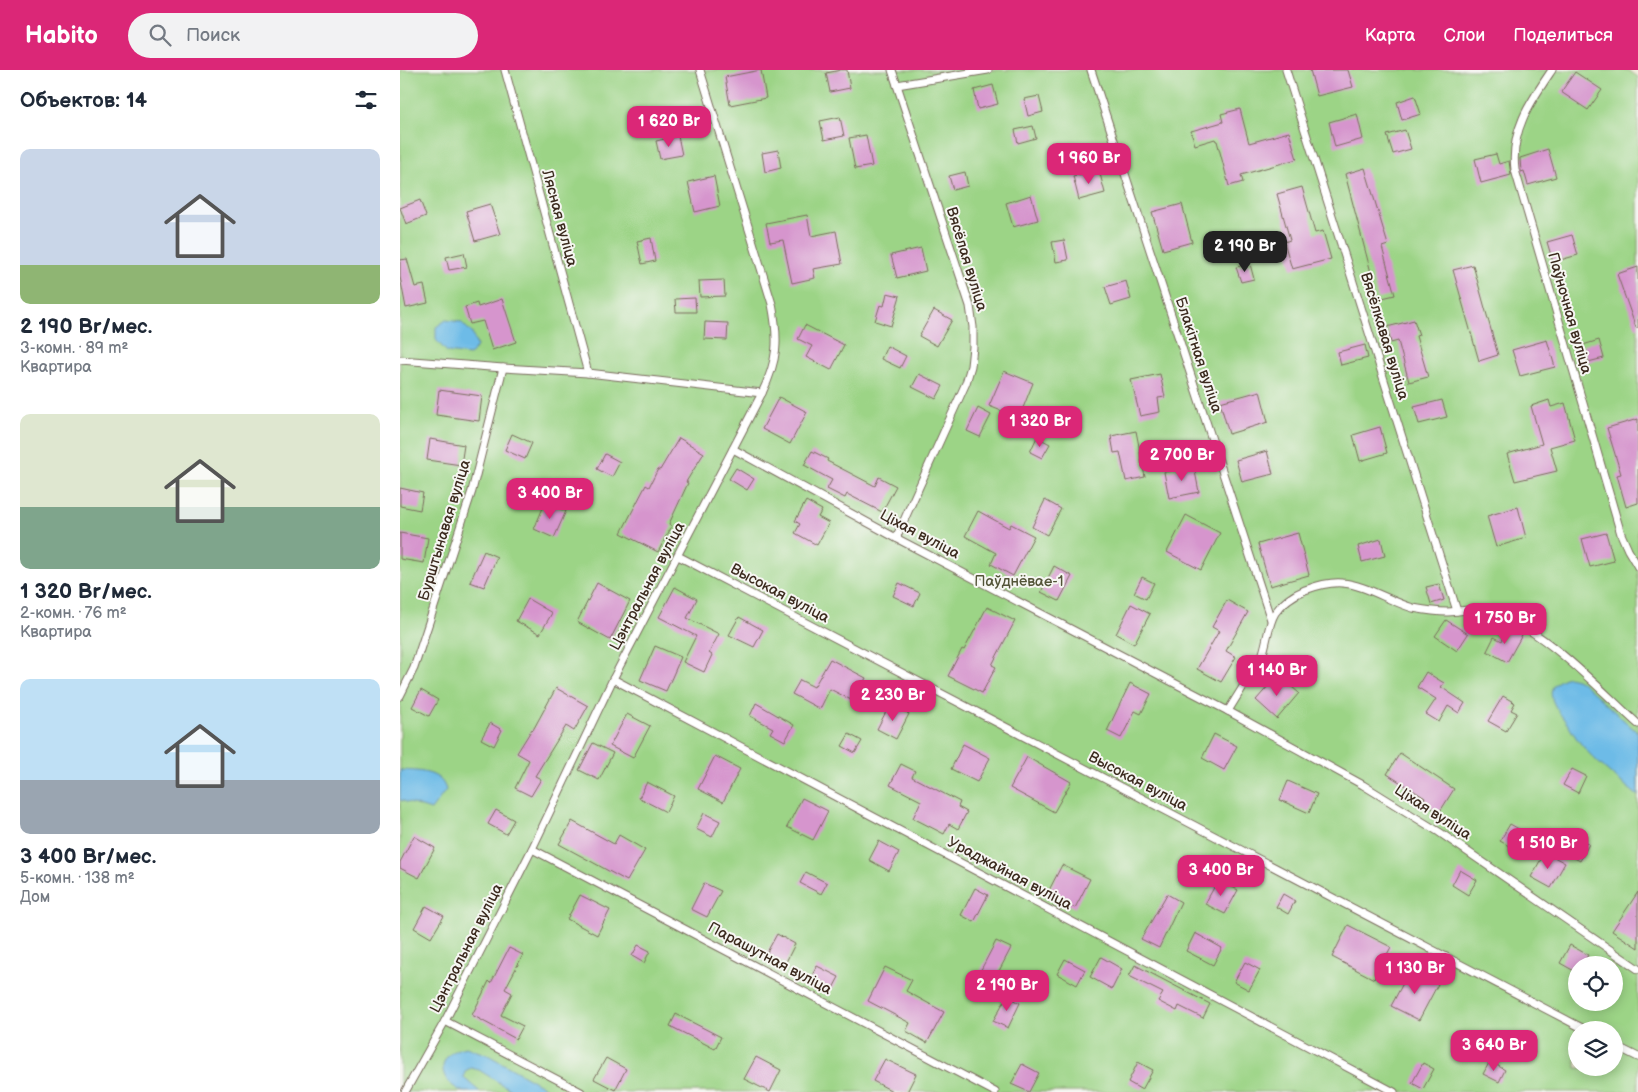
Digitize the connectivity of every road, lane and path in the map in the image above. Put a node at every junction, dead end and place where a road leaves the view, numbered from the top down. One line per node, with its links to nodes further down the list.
1 (505, 70): 11 (lane, Лясная вуліца)
2 (700, 70): 12 (lane, Цэнтральная вуліца)
3 (892, 70): 8 (lane, Вясёлая вуліца)
4 (988, 70): 8 (lane)
5 (1091, 70): 18 (lane, Блакітная вуліца)
6 (1286, 70): 17 (lane, Вясёлкавая вуліца)
7 (1552, 70): 16 (lane, Паўночная вуліца)
8 (897, 85): 14 (lane, Вясёлая вуліца)
9 (400, 360): 10 (lane)
10 (502, 368): 11 (lane); 20 (lane, Бурштынавая вуліца)
11 (588, 373): 12 (lane)
12 (762, 393): 13 (lane, Цэнтральная вуліца)
13 (733, 449): 14 (lane, Ціхая вуліца); 15 (lane, Цэнтральная вуліца)
14 (896, 538): 21 (lane, Ціхая вуліца)
15 (678, 556): 19 (lane, Цэнтральная вуліца); 26 (lane, Высокая вуліца)
16 (1638, 567)
17 (1457, 611): 18 (lane); 22 (lane)
18 (1271, 620): 21 (lane)
19 (614, 679): 23 (lane, Цэнтральная вуліца); 32 (lane, Ураджайная вуліца)
20 (400, 696)
21 (1228, 712): 24 (lane, Ціхая вуліца)
22 (1638, 724)
23 (532, 849): 25 (lane, Цэнтральная вуліца); 31 (lane, Парашутная вуліца)
24 (1638, 969)
25 (445, 1021): 29 (lane, Цэнтральная вуліца); 30 (lane)
26 (1569, 1021)
27 (1623, 1050): 28 (lane)
28 (1638, 1057)
29 (405, 1092)
30 (581, 1092)
31 (995, 1092)
32 (1394, 1092)

